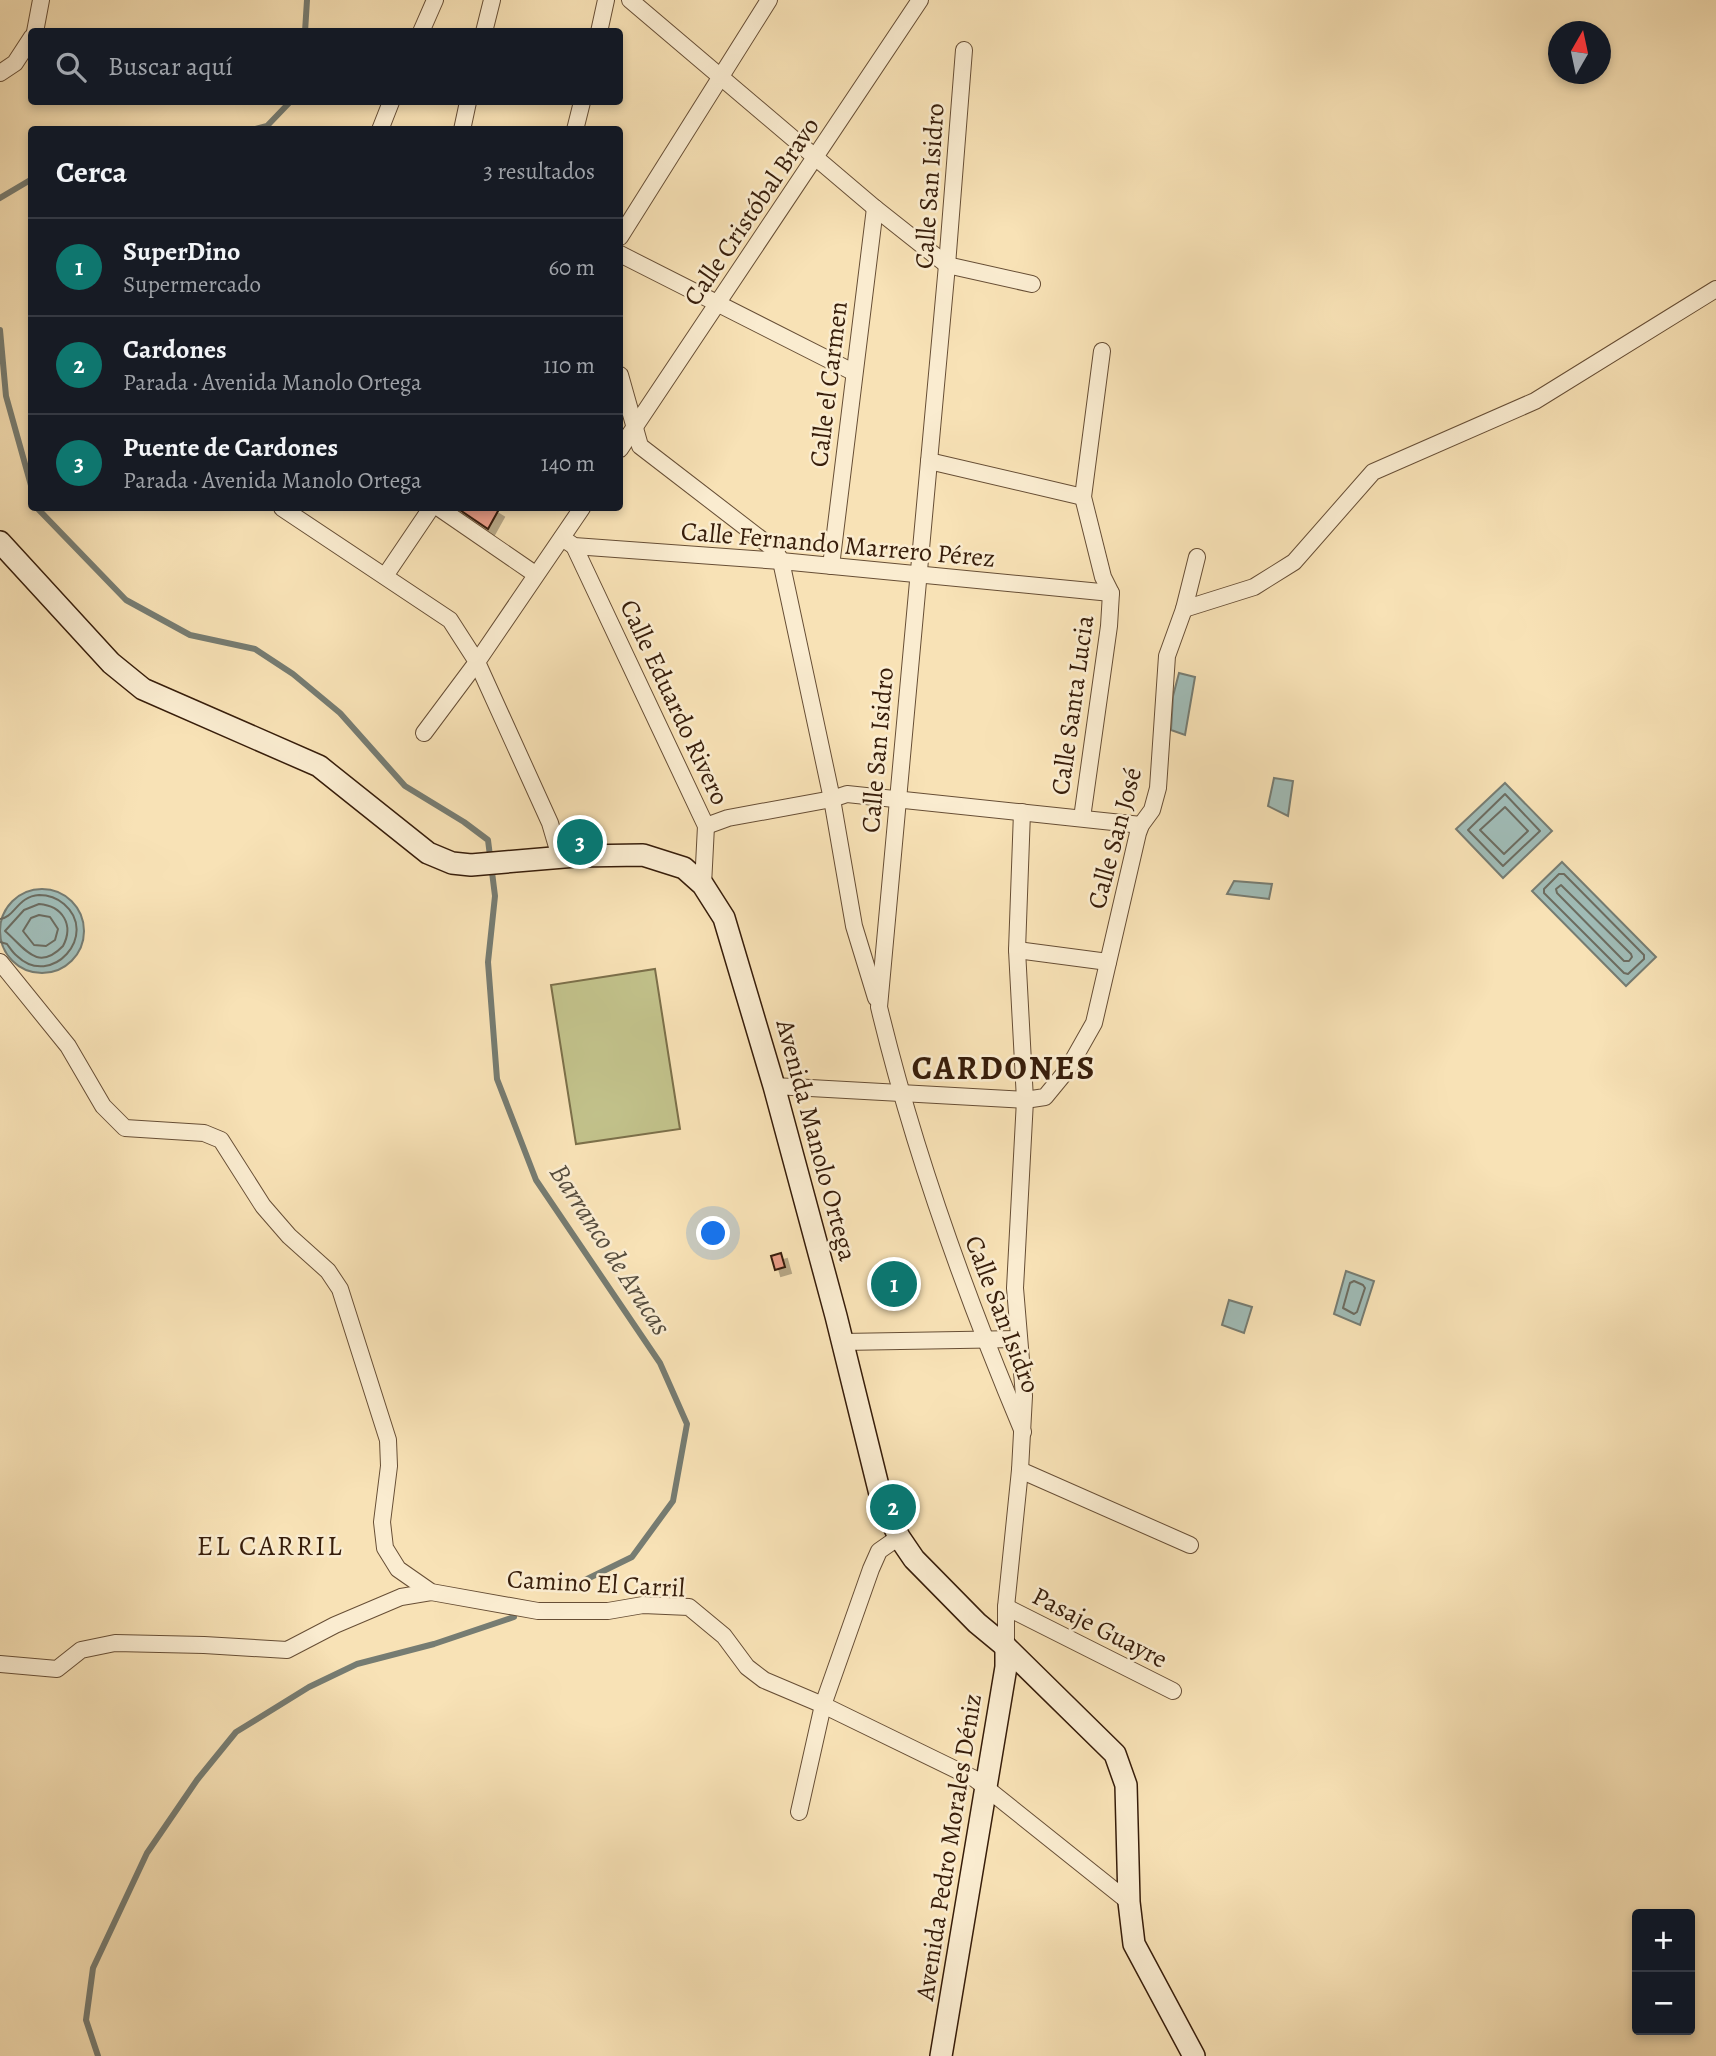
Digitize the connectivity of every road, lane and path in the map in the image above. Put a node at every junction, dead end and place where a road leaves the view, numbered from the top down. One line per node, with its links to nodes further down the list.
1 (41, 0): 8 (street)
2 (435, 0): 9 (street)
3 (492, 0): 10 (street)
4 (606, 0): 11 (street)
5 (630, 0): 15 (street)
6 (769, 0): 15 (street)
7 (920, 0): 22 (street, Calle Cristóbal Bravo)
8 (36, 28)
9 (423, 28)
10 (485, 28)
11 (599, 28)
12 (28, 43): 14 (street)
13 (964, 50): 26 (street, Calle San Isidro)
14 (0, 73)
15 (719, 78): 22 (street); 24 (street)
16 (390, 105): 19 (street)
17 (467, 105): 20 (street)
18 (581, 105): 21 (street)
19 (382, 126)
20 (463, 126)
21 (576, 126)
22 (817, 157): 23 (street); 29 (street, Calle Cristóbal Bravo)
23 (875, 208): 26 (street); 31 (street, Calle el Carmen)
24 (623, 232)
25 (623, 256): 29 (street)
26 (947, 265): 27 (street); 35 (street, Calle San Isidro)
27 (1032, 284)
28 (1716, 289): 50 (street)
29 (719, 304): 31 (street); 33 (street, Calle Cristóbal Bravo)
30 (1102, 351): 36 (street, Calle Santa Lucia)
31 (853, 372): 45 (street, Calle el Carmen)
32 (623, 386): 33 (street)
33 (634, 426): 34 (street, Calle Cristóbal Bravo); 44 (street)
34 (623, 444)
35 (929, 461): 36 (street); 48 (street, Calle San Isidro)
36 (1083, 497): 49 (street, Calle Santa Lucia)
37 (288, 511): 47 (street)
38 (429, 511): 47 (street)
39 (443, 511): 46 (street)
40 (581, 511): 42 (street)
41 (0, 542): 59 (street, Avenida Manolo Ortega)
42 (568, 542): 44 (street, Calle Fernando Marrero Pérez); 46 (street); 58 (street, Calle Eduardo Rivero)
43 (1197, 558): 50 (street, Calle San José)
44 (780, 561): 45 (street, Calle Fernando Marrero Pérez); 54 (street)
45 (831, 566): 48 (street, Calle Fernando Marrero Pérez)
46 (535, 574): 51 (street)
47 (385, 576): 51 (street)
48 (918, 576): 49 (street, Calle Fernando Marrero Pérez); 53 (street, Calle San Isidro)
49 (1111, 593): 56 (street, Calle Santa Lucia)
50 (1184, 609): 57 (street, Calle San José)
51 (477, 663): 52 (street); 59 (street)
52 (424, 733)
53 (898, 798): 54 (street); 55 (street); 64 (street, Calle San Isidro)
54 (832, 799): 58 (street); 64 (street)
55 (1022, 812): 56 (street); 61 (street)
56 (1082, 818): 57 (street)
57 (1141, 825): 63 (street, Calle San José)
58 (706, 826): 60 (street, Calle Eduardo Rivero)
59 (560, 856): 60 (street, Avenida Manolo Ortega)
60 (703, 885): 65 (street, Avenida Manolo Ortega)
61 (1017, 950): 63 (street); 67 (street)
62 (0, 962): 75 (street, Camino El Carril)
63 (1108, 962): 67 (street, Calle San José)
64 (879, 1007): 66 (street, Calle San Isidro)
65 (774, 1086): 66 (street); 70 (street, Avenida Manolo Ortega)
66 (900, 1093): 67 (street); 68 (street, Calle San Isidro)
67 (1025, 1100): 69 (street)
68 (985, 1339): 69 (street); 70 (street); 71 (street, Calle San Isidro)
69 (1018, 1339): 71 (street)
70 (842, 1342): 73 (street, Avenida Manolo Ortega)
71 (1023, 1432): 72 (street)
72 (1020, 1470): 74 (street); 76 (street)
73 (900, 1537): 77 (street, Avenida Manolo Ortega); 82 (street)
74 (1190, 1545)
75 (431, 1592): 78 (street); 82 (street, Camino El Carril)
76 (1006, 1607): 77 (street); 80 (street, Pasaje Guayre)
77 (1006, 1647): 79 (street, Avenida Manolo Ortega); 81 (street, Avenida Pedro Morales Déniz)
78 (0, 1664)
79 (1042, 1682): 81 (street); 85 (street, Avenida Manolo Ortega)
80 (1173, 1691)
81 (1000, 1703): 83 (street, Avenida Pedro Morales Déniz)
82 (823, 1705): 83 (street); 84 (street)
83 (987, 1790): 85 (street); 86 (street, Avenida Pedro Morales Déniz)
84 (799, 1812)
85 (1129, 1902): 87 (street, Avenida Manolo Ortega)
86 (941, 2056)
87 (1194, 2056)

